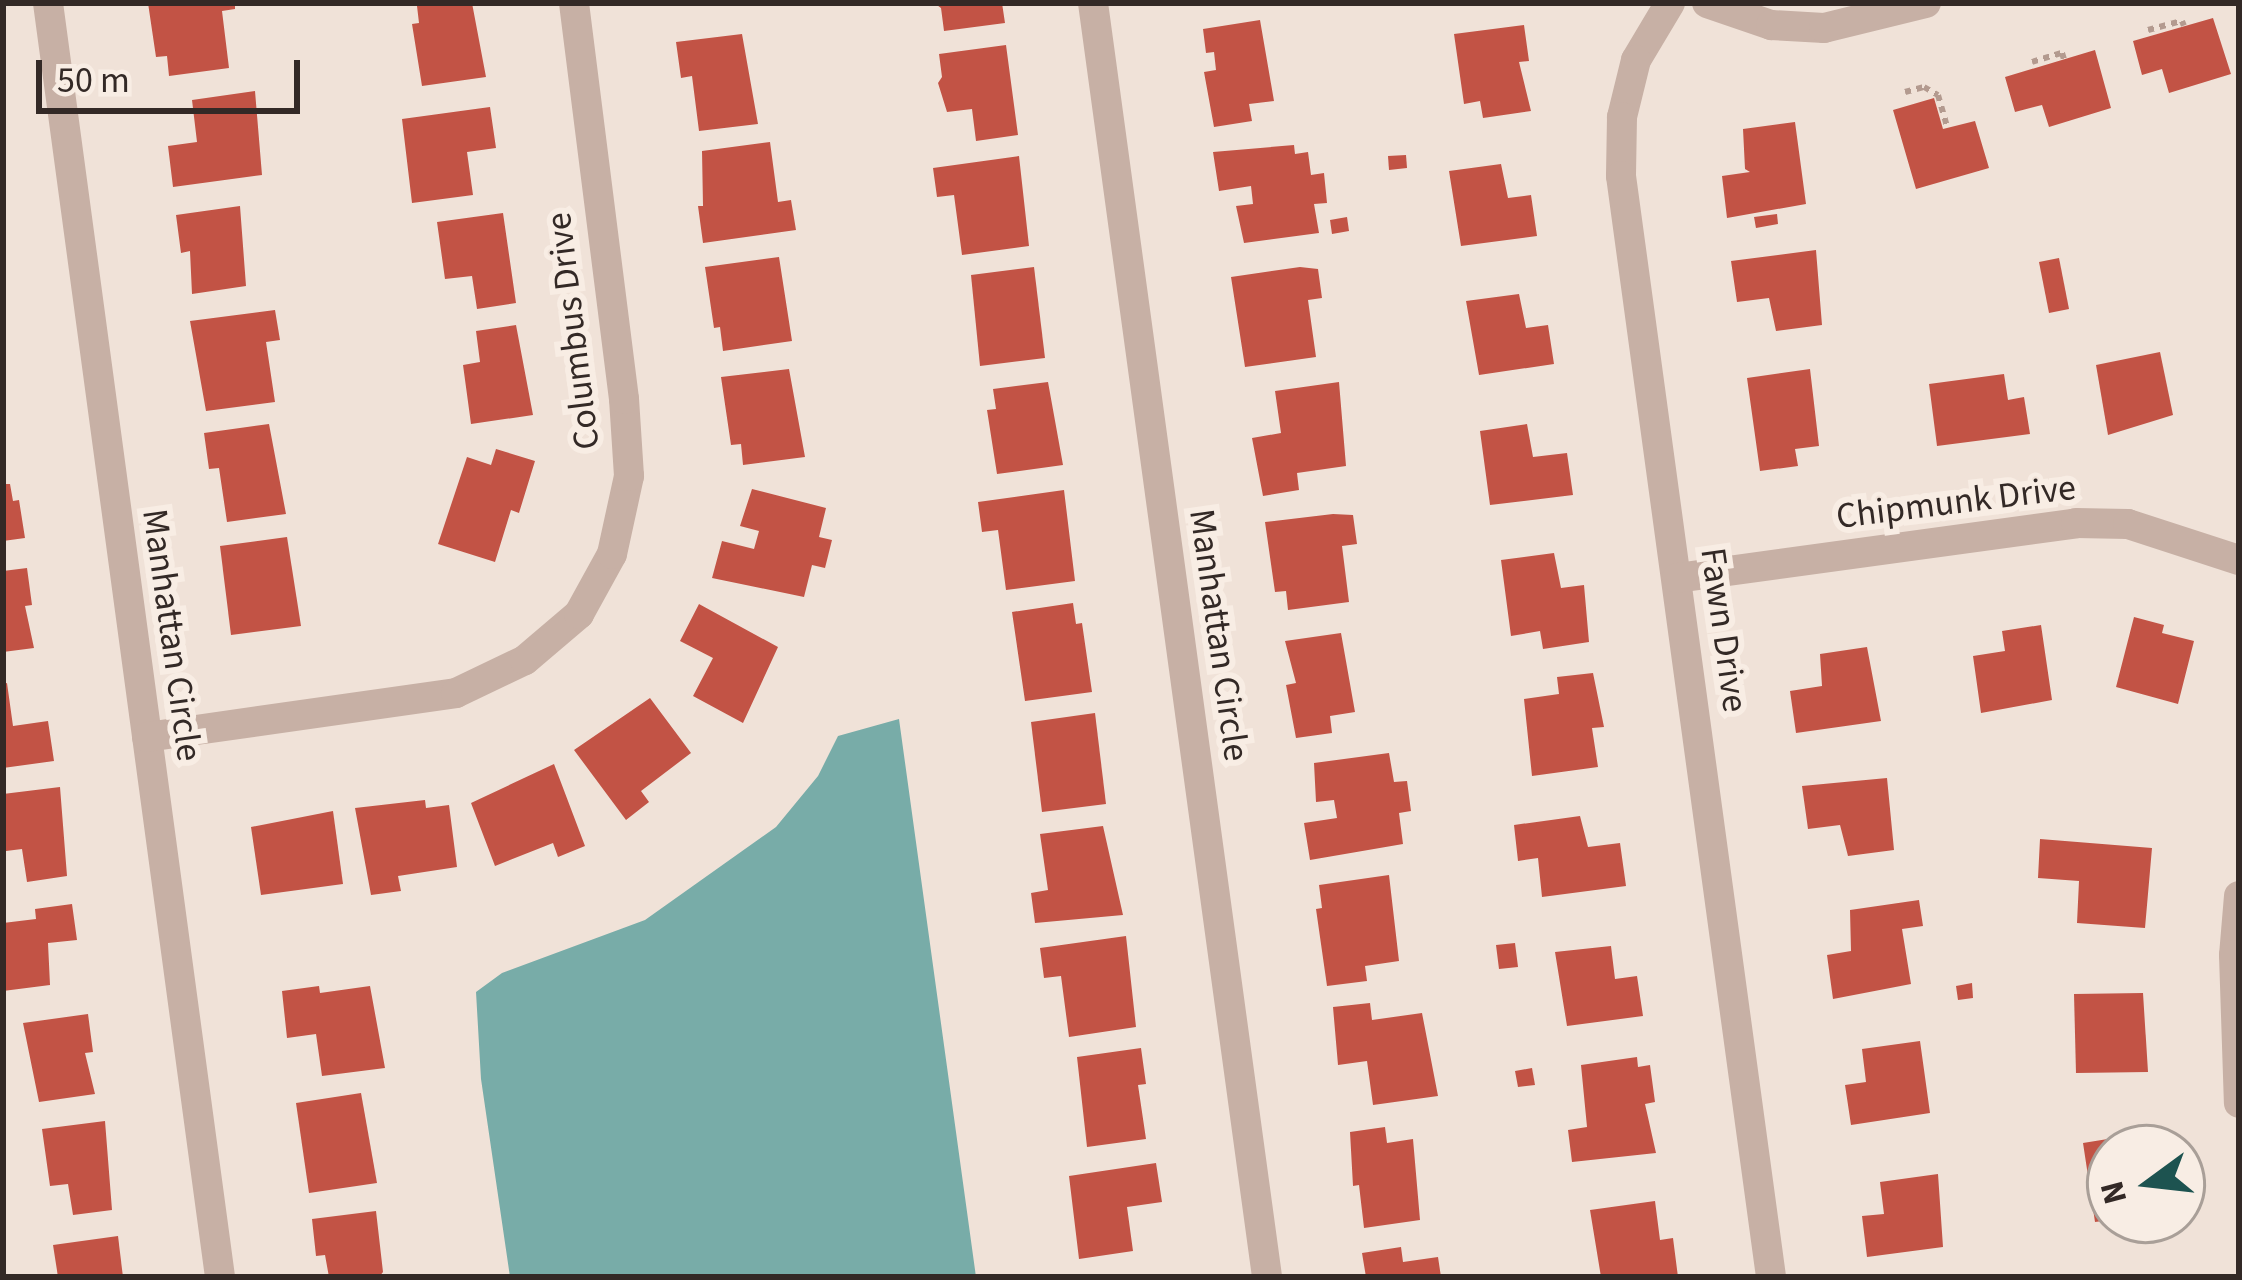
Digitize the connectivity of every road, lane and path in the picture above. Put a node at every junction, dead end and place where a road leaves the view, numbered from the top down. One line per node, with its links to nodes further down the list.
1 (49, 3): 15 (street, Manhattan Circle)
2 (574, 3): 15 (street, Columbus Drive)
3 (1093, 3): 19 (street, Manhattan Circle)
4 (1670, 3): 14 (street, Fawn Drive)
5 (1707, 3): 6 (street)
6 (1926, 3)
7 (2184, 26): 8 (path)
8 (2148, 31)
9 (2064, 59): 10 (path)
10 (2032, 62)
11 (1905, 92): 12 (path)
12 (1947, 127)
13 (2239, 560): 14 (street, Chipmunk Drive)
14 (1678, 578): 20 (street, Fawn Drive)
15 (147, 737): 18 (street, Manhattan Circle)
16 (2239, 896): 17 (street)
17 (2239, 1103)
18 (220, 1277)
19 (1267, 1277)
20 (1772, 1277)

